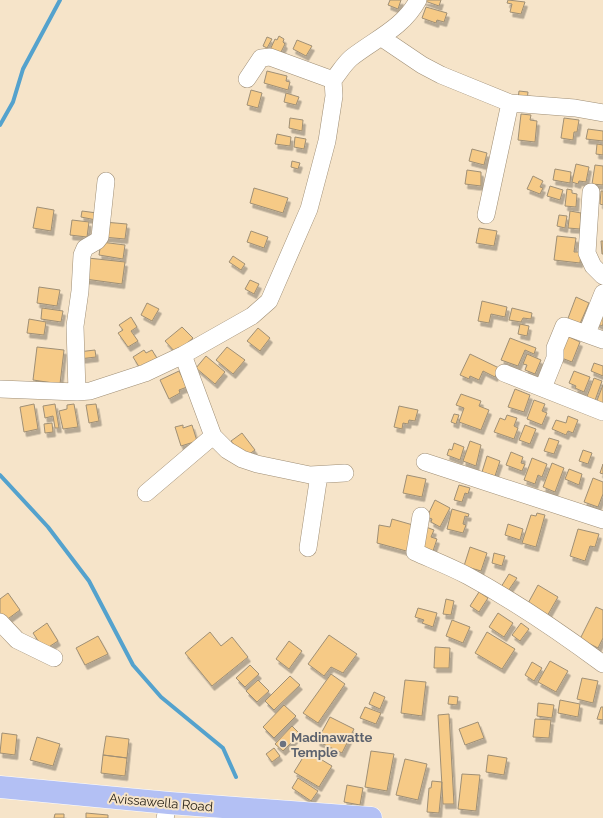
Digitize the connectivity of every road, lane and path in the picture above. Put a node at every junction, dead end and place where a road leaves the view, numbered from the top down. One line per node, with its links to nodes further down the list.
1 (418, 0): 2 (street)
2 (382, 38): 4 (street); 5 (street)
3 (247, 79): 4 (street)
4 (333, 80): 14 (street)
5 (510, 103): 6 (street); 9 (street)
6 (603, 114)
7 (106, 181): 18 (street)
8 (591, 192): 10 (street)
9 (486, 215)
10 (603, 276)
11 (603, 293): 12 (street)
12 (587, 333): 13 (street); 16 (street)
13 (603, 340)
14 (183, 355): 18 (street); 20 (street)
15 (504, 373): 16 (street)
16 (543, 388): 19 (street)
17 (0, 389): 18 (street)
18 (77, 392)
19 (603, 412)
20 (213, 436): 23 (street); 24 (street)
21 (425, 462): 26 (street)
22 (345, 473): 23 (street)
23 (319, 475): 27 (street)
24 (146, 493)
25 (421, 516): 30 (street)
26 (603, 520)
27 (308, 548)
28 (0, 622): 29 (street)
29 (54, 658)
30 (603, 664)
31 (0, 787): 32 (main road, Avissawella Road)
32 (167, 810): 33 (main road, Avissawella Road)
33 (263, 814): 34 (main road, Avissawella Road)
34 (371, 818)

